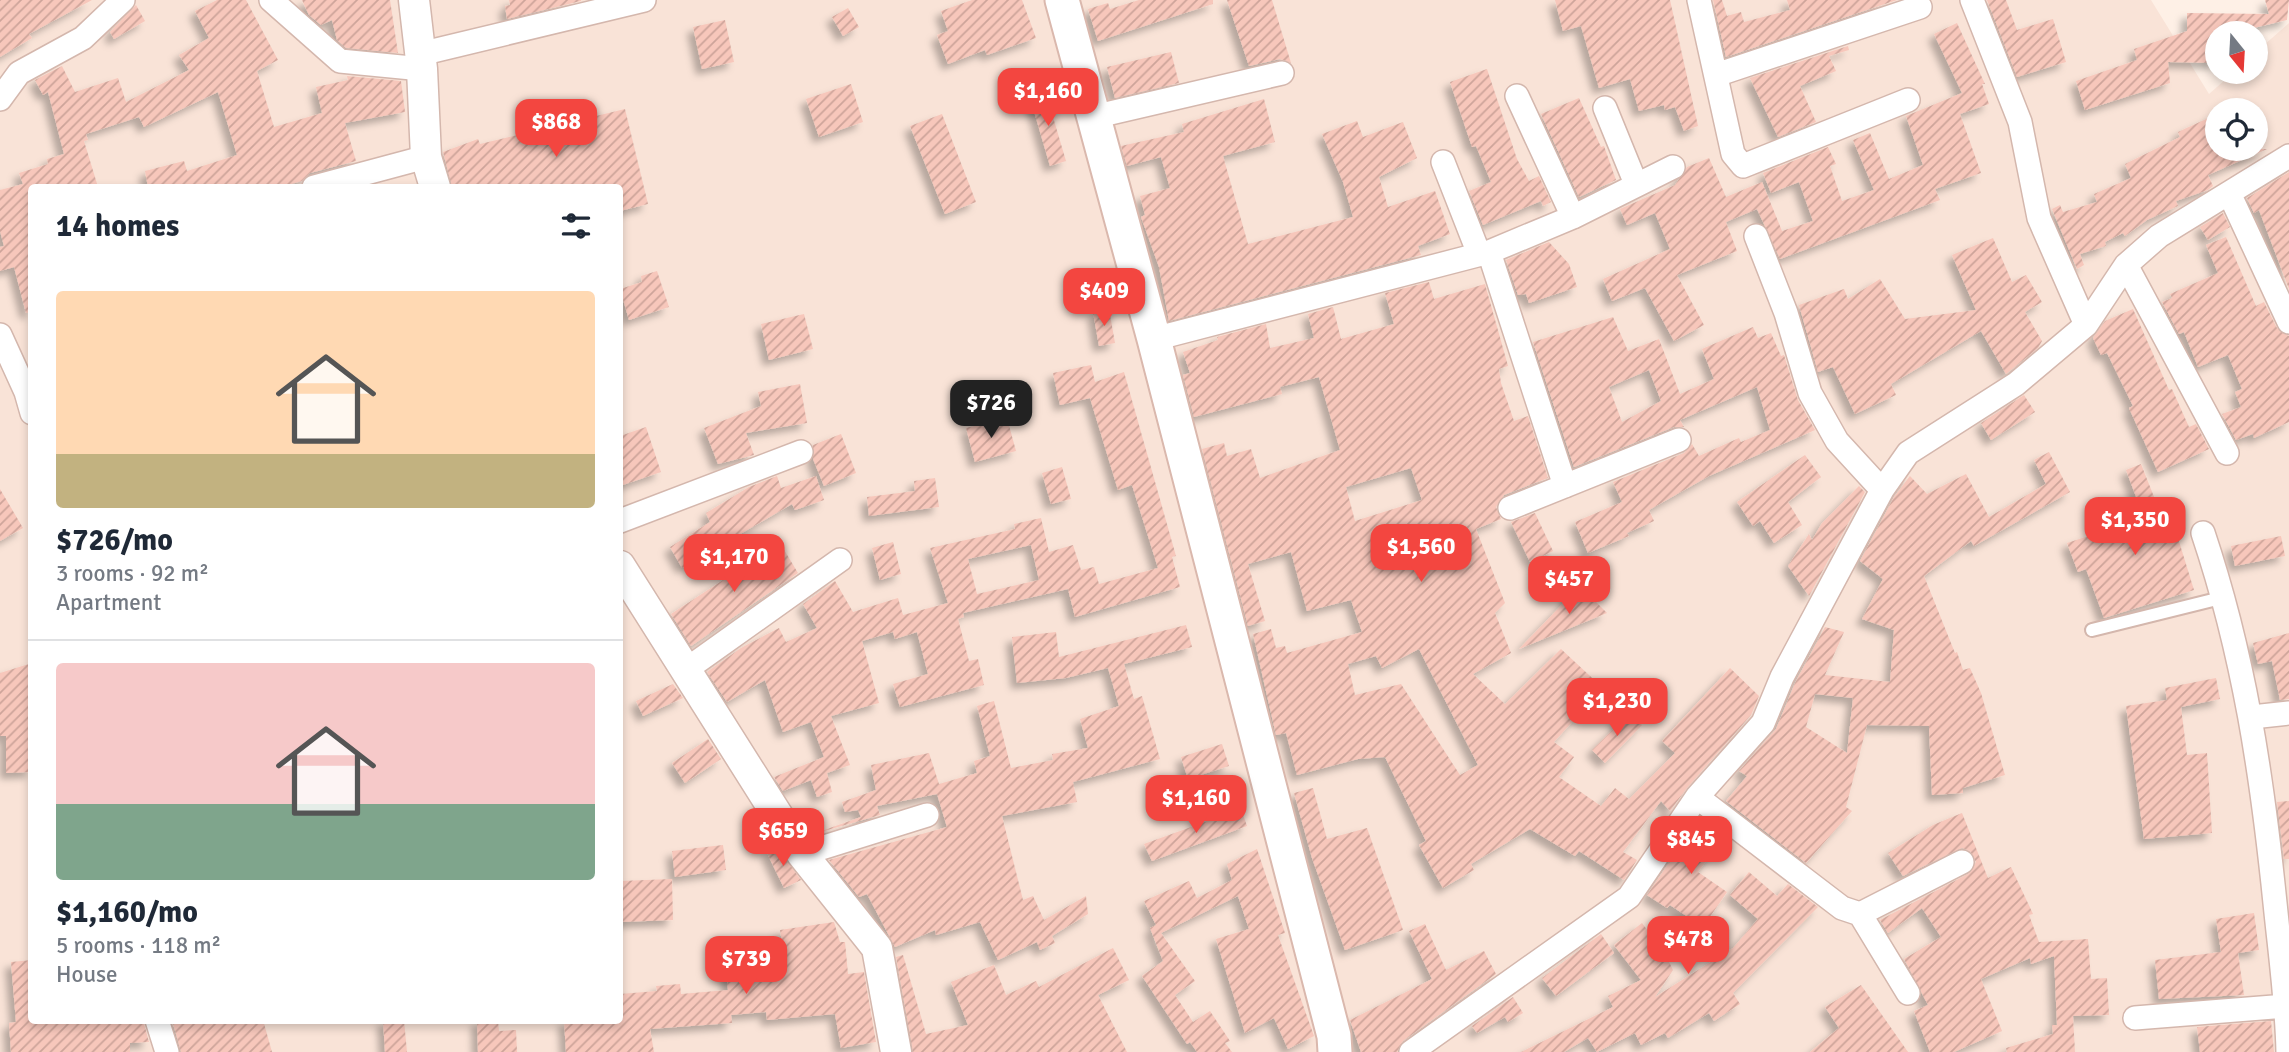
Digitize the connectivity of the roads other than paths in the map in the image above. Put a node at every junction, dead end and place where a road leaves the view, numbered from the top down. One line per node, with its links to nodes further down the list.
1 (123, 0): 13 (street)
2 (271, 0): 9 (street)
3 (414, 0): 9 (street)
4 (644, 0): 9 (street)
5 (1062, 0): 16 (main road)
6 (1699, 0): 11 (street)
7 (1972, 0): 30 (street)
8 (1920, 8): 11 (street)
9 (421, 62): 18 (street)
10 (1282, 74): 16 (street)
11 (1716, 75): 14 (street)
12 (1517, 96): 25 (street)
13 (0, 99)
14 (1908, 100)
15 (1605, 107): 23 (street)
16 (1093, 117): 32 (main road)
17 (2289, 156): 24 (street)
18 (426, 157): 21 (street); 22 (street)
19 (1443, 162): 27 (street)
20 (1673, 167): 23 (street)
21 (325, 184)
22 (434, 184)
23 (1636, 184): 25 (street)
24 (2229, 192): 28 (street); 29 (street)
25 (1573, 218): 27 (street)
26 (1756, 236): 38 (street)
27 (1484, 253): 32 (street); 37 (street)
28 (2126, 265): 30 (street); 36 (street)
29 (2289, 322)
30 (2086, 325): 38 (street)
31 (0, 335): 33 (street)
32 (1154, 339): 61 (main road)
33 (26, 378)
34 (1679, 440): 37 (street)
35 (801, 452): 40 (street)
36 (2227, 453)
37 (1565, 486): 39 (street)
38 (1882, 490): 49 (street)
39 (1510, 508)
40 (623, 520)
41 (2203, 533): 44 (street)
42 (840, 560): 46 (street)
43 (623, 571): 46 (street)
44 (2225, 597): 45 (lane); 48 (street)
45 (2092, 631)
46 (687, 669): 51 (street)
47 (2289, 713): 48 (street)
48 (2252, 716): 55 (street)
49 (1697, 797): 53 (street); 62 (street)
50 (927, 815): 51 (street)
51 (802, 854): 60 (street)
52 (1962, 862): 53 (street)
53 (1860, 914): 54 (street)
54 (1908, 993)
55 (2286, 1006): 56 (street); 58 (street)
56 (2135, 1018)
57 (158, 1024): 59 (street)
58 (2288, 1051)
59 (166, 1052)
60 (897, 1052)
61 (1335, 1052)
62 (1411, 1052)

